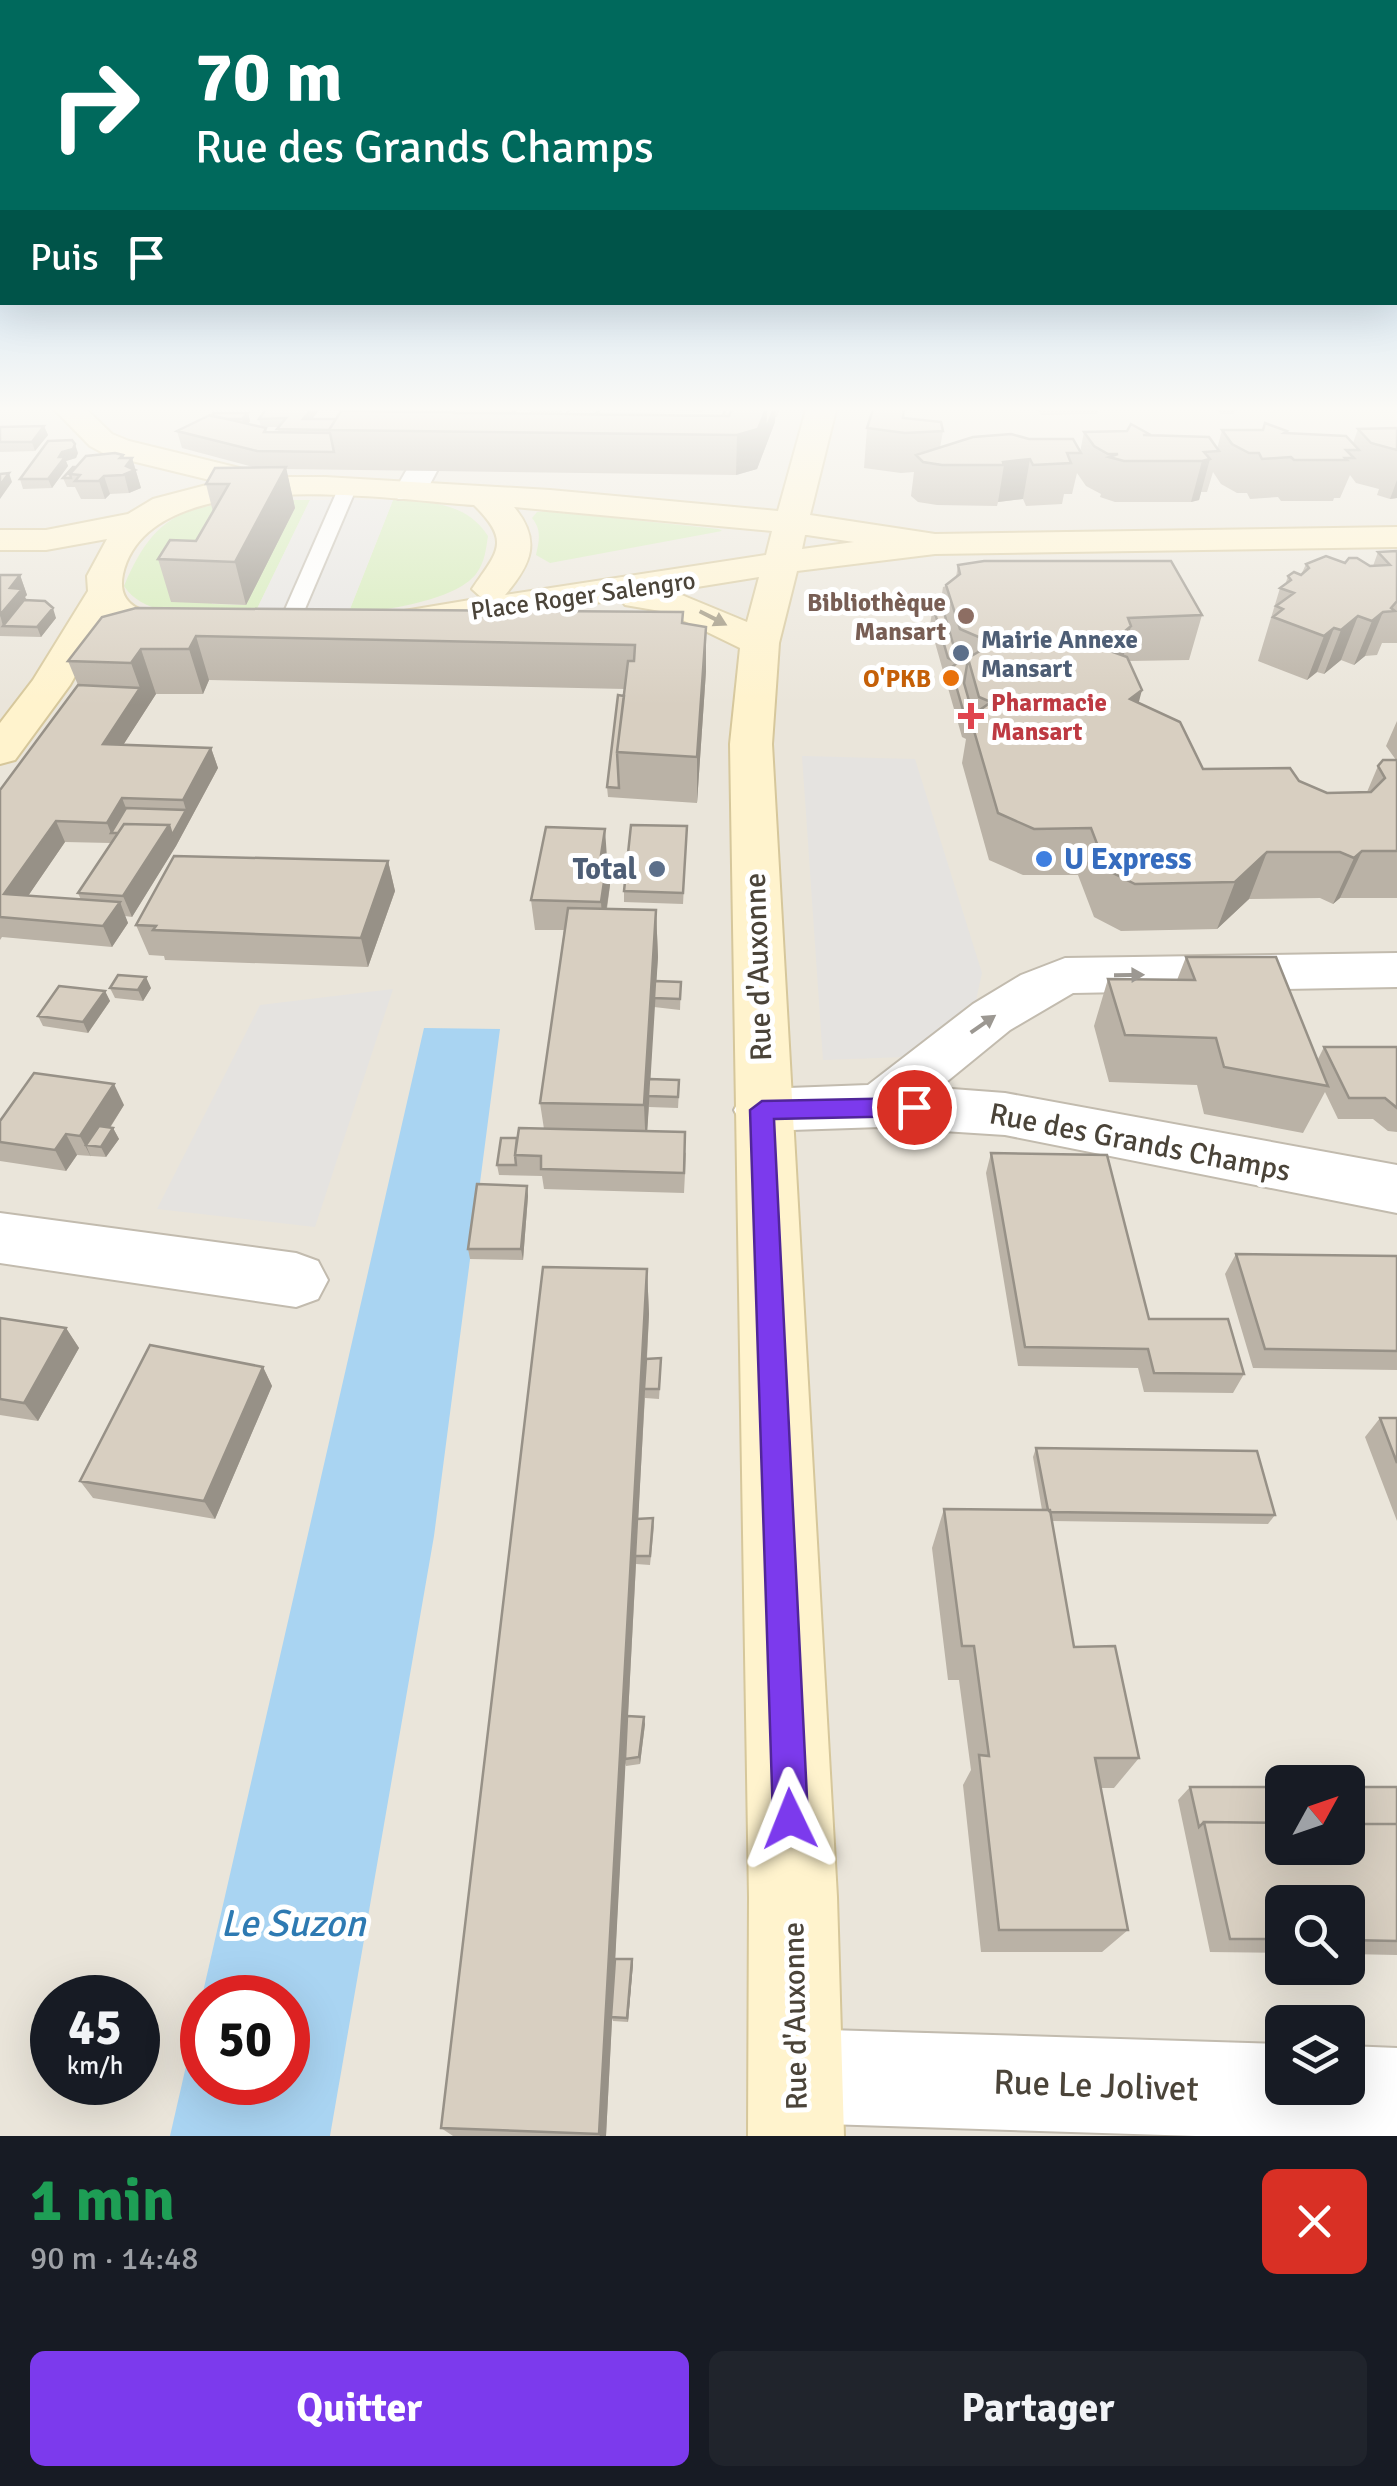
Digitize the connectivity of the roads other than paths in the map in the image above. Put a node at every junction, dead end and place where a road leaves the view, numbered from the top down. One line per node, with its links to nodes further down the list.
1 (168, 506): 7 (main road)
2 (340, 506): 21 (lane)
3 (494, 506): 17 (main road, Place Roger Salengro)
4 (614, 506): 8 (main road)
5 (795, 506): 8 (main road, Rue d'Auxonne)
6 (840, 506): 9 (main road)
7 (136, 523): 11 (main road); 16 (main road)
8 (791, 525): 9 (main road); 15 (main road, Rue d'Auxonne); 17 (main road, Place Roger Salengro)
9 (893, 537): 12 (main road)
10 (1397, 537): 12 (main road)
11 (0, 540)
12 (935, 544): 15 (main road)
13 (1397, 558): 15 (main road)
14 (0, 562): 16 (main road)
15 (780, 565): 18 (main road, Place Roger Salengro); 22 (main road, Rue d'Auxonne)
16 (103, 586): 20 (main road); 23 (main road)
17 (490, 588): 19 (main road, Place Roger Salengro)
18 (594, 594): 19 (main road, Place Roger Salengro); 22 (main road, one-way to 22)
19 (362, 626): 21 (main road, Place Roger Salengro)
20 (154, 628): 21 (main road, Place Roger Salengro); 23 (main road)
21 (286, 630)
22 (760, 643): 27 (main road, Rue d'Auxonne)
23 (50, 685): 24 (main road)
24 (0, 750)
25 (1397, 970): 26 (street, one-way to 25)
26 (893, 1082): 27 (street, Rue des Grands Champs); 28 (street, Rue des Grands Champs)
27 (762, 1110): 32 (main road, Rue d'Auxonne)
28 (1397, 1189)
29 (0, 1238): 30 (street)
30 (296, 1280)
31 (1397, 2095): 32 (street, Rue Le Jolivet)
32 (796, 2106)

